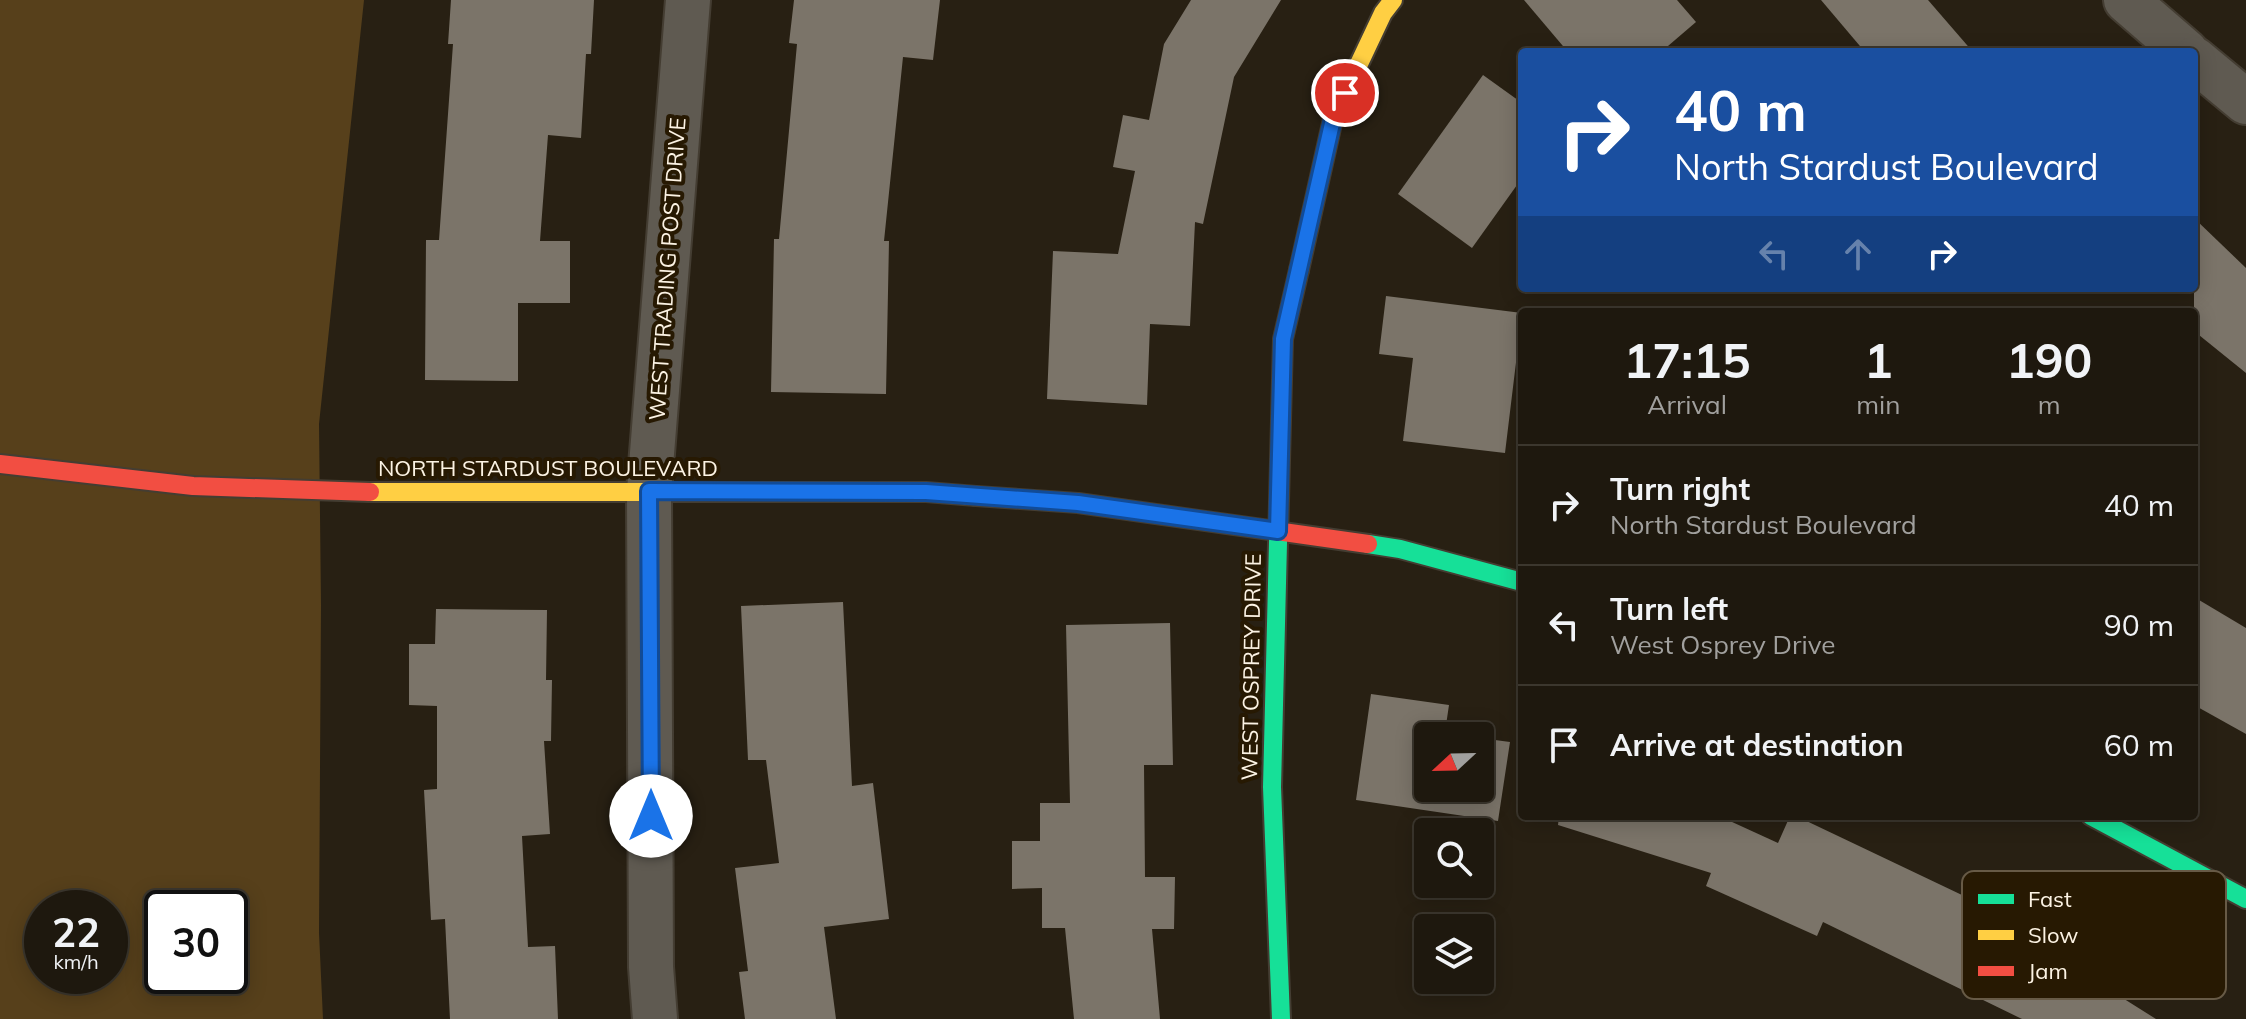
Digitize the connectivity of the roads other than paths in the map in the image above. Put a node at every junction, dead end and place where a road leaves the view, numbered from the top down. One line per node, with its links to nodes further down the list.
1 (688, 0): 8 (street, WEST TRADING POST DRIVE)
2 (1393, 0): 9 (street, WEST OSPREY DRIVE)
3 (2126, 0): 4 (street)
4 (2181, 48)
5 (2198, 62): 6 (street)
6 (2246, 102)
7 (0, 464): 8 (street, NORTH STARDUST BOULEVARD)
8 (649, 491): 9 (street, NORTH STARDUST BOULEVARD); 15 (street, WEST TRADING POST DRIVE)
9 (1278, 531): 10 (street, NORTH STARDUST BOULEVARD); 16 (street, WEST OSPREY DRIVE)
10 (1518, 581)
11 (2098, 820): 12 (street)
12 (2194, 871)
13 (2226, 888): 14 (street)
14 (2246, 899)
15 (655, 1019)
16 (1281, 1019)

